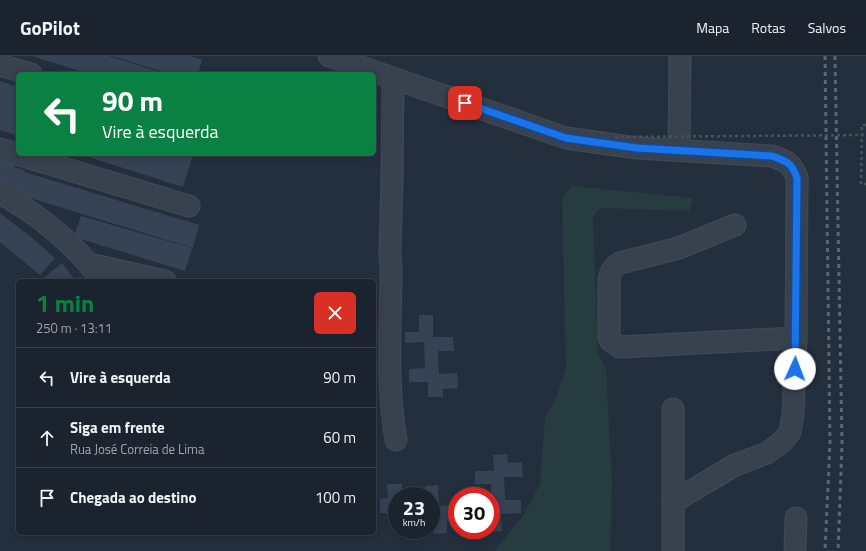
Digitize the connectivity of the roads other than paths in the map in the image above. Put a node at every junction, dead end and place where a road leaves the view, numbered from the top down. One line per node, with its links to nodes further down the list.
1 (330, 56): 5 (street)
2 (680, 56): 9 (street)
3 (0, 64): 4 (street)
4 (25, 72)
5 (374, 72)
6 (376, 73): 7 (street)
7 (393, 79): 9 (street); 20 (street)
8 (0, 149): 10 (street)
9 (679, 150): 18 (street)
10 (16, 154)
11 (23, 156): 13 (street)
12 (0, 193): 15 (street)
13 (189, 206)
14 (735, 225): 18 (street)
15 (89, 264): 16 (street); 17 (street)
16 (100, 279)
17 (156, 279)
18 (796, 338): 21 (street)
19 (673, 409): 21 (street)
20 (396, 440)
21 (673, 502): 23 (street)
22 (796, 518): 24 (street)
23 (673, 551)
24 (795, 551)

